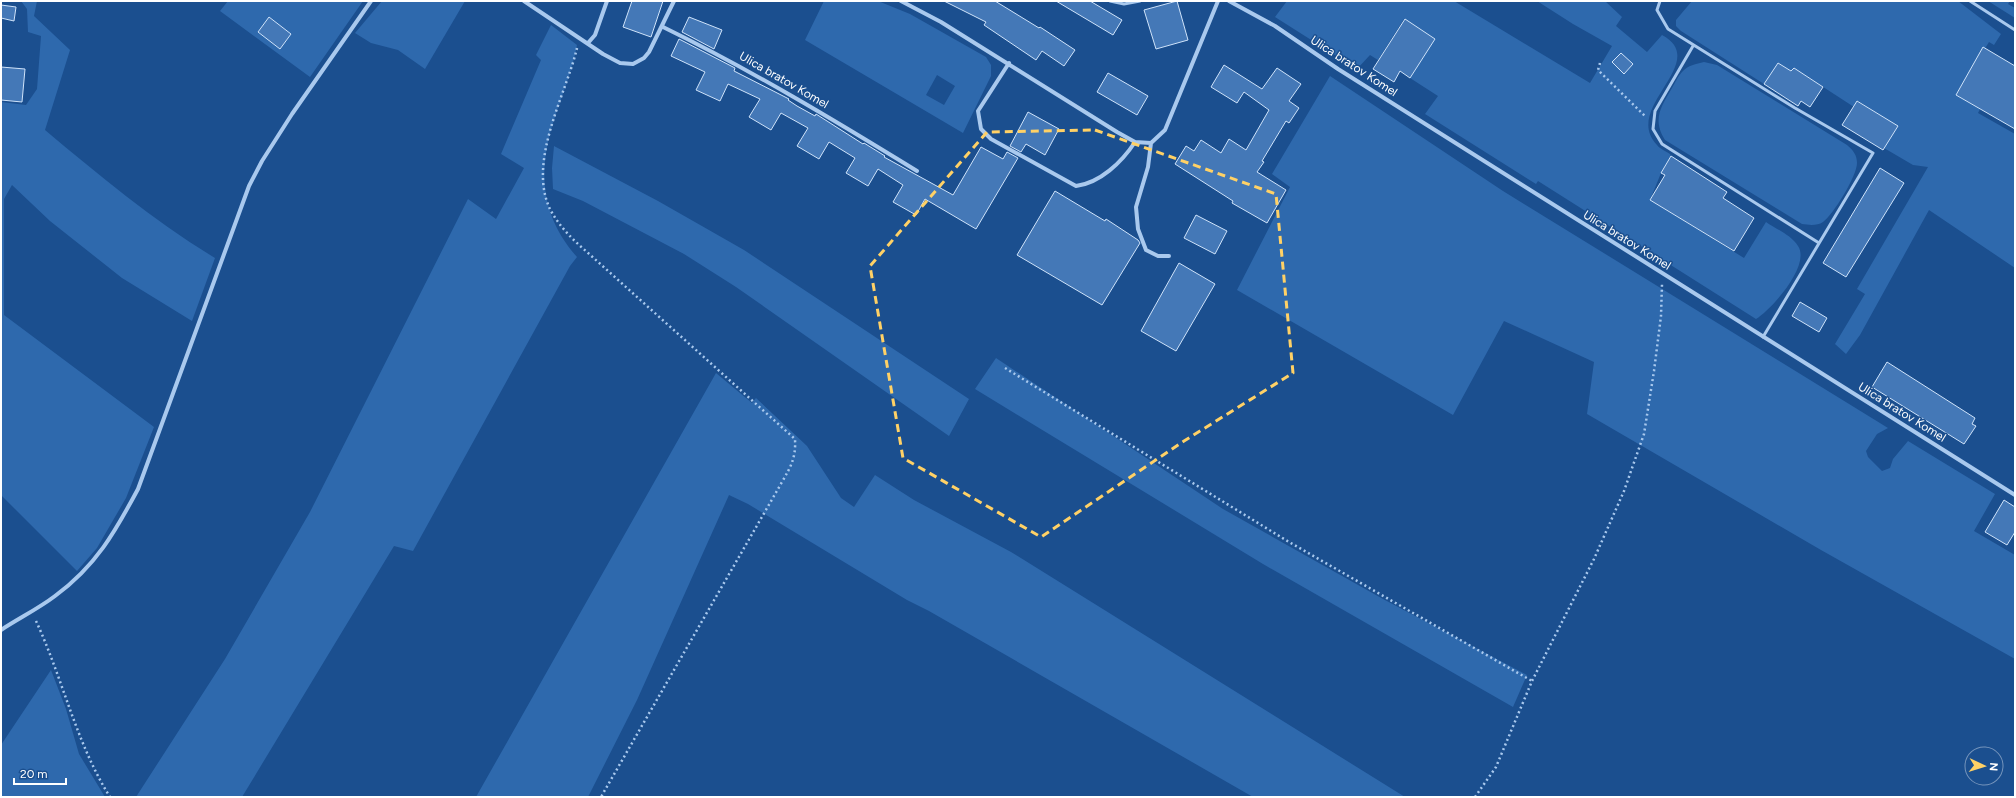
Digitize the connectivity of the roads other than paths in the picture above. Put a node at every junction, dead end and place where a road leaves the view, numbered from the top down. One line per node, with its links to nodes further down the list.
1 (371, 1): 24 (street)
2 (524, 1): 14 (street)
3 (607, 1): 14 (street)
4 (674, 1): 12 (street)
5 (901, 1): 16 (street)
6 (1110, 1): 7 (lane)
7 (1140, 1)
8 (1218, 1): 18 (street)
9 (1229, 1): 22 (street, Ulica bratov Komel)
10 (1660, 1): 15 (lane)
11 (1970, 1): 13 (lane)
12 (663, 27): 14 (street); 19 (street, Ulica bratov Komel)
13 (2015, 30)
14 (588, 44)
15 (1693, 46): 20 (lane); 20 (lane)
16 (1009, 64): 17 (street); 17 (street)
17 (1135, 142): 18 (street)
18 (1151, 143): 21 (street)
19 (917, 171)
20 (1819, 243): 22 (lane)
21 (1169, 256)
22 (1763, 337): 23 (street, Ulica bratov Komel)
23 (2015, 495)
24 (1, 630)

